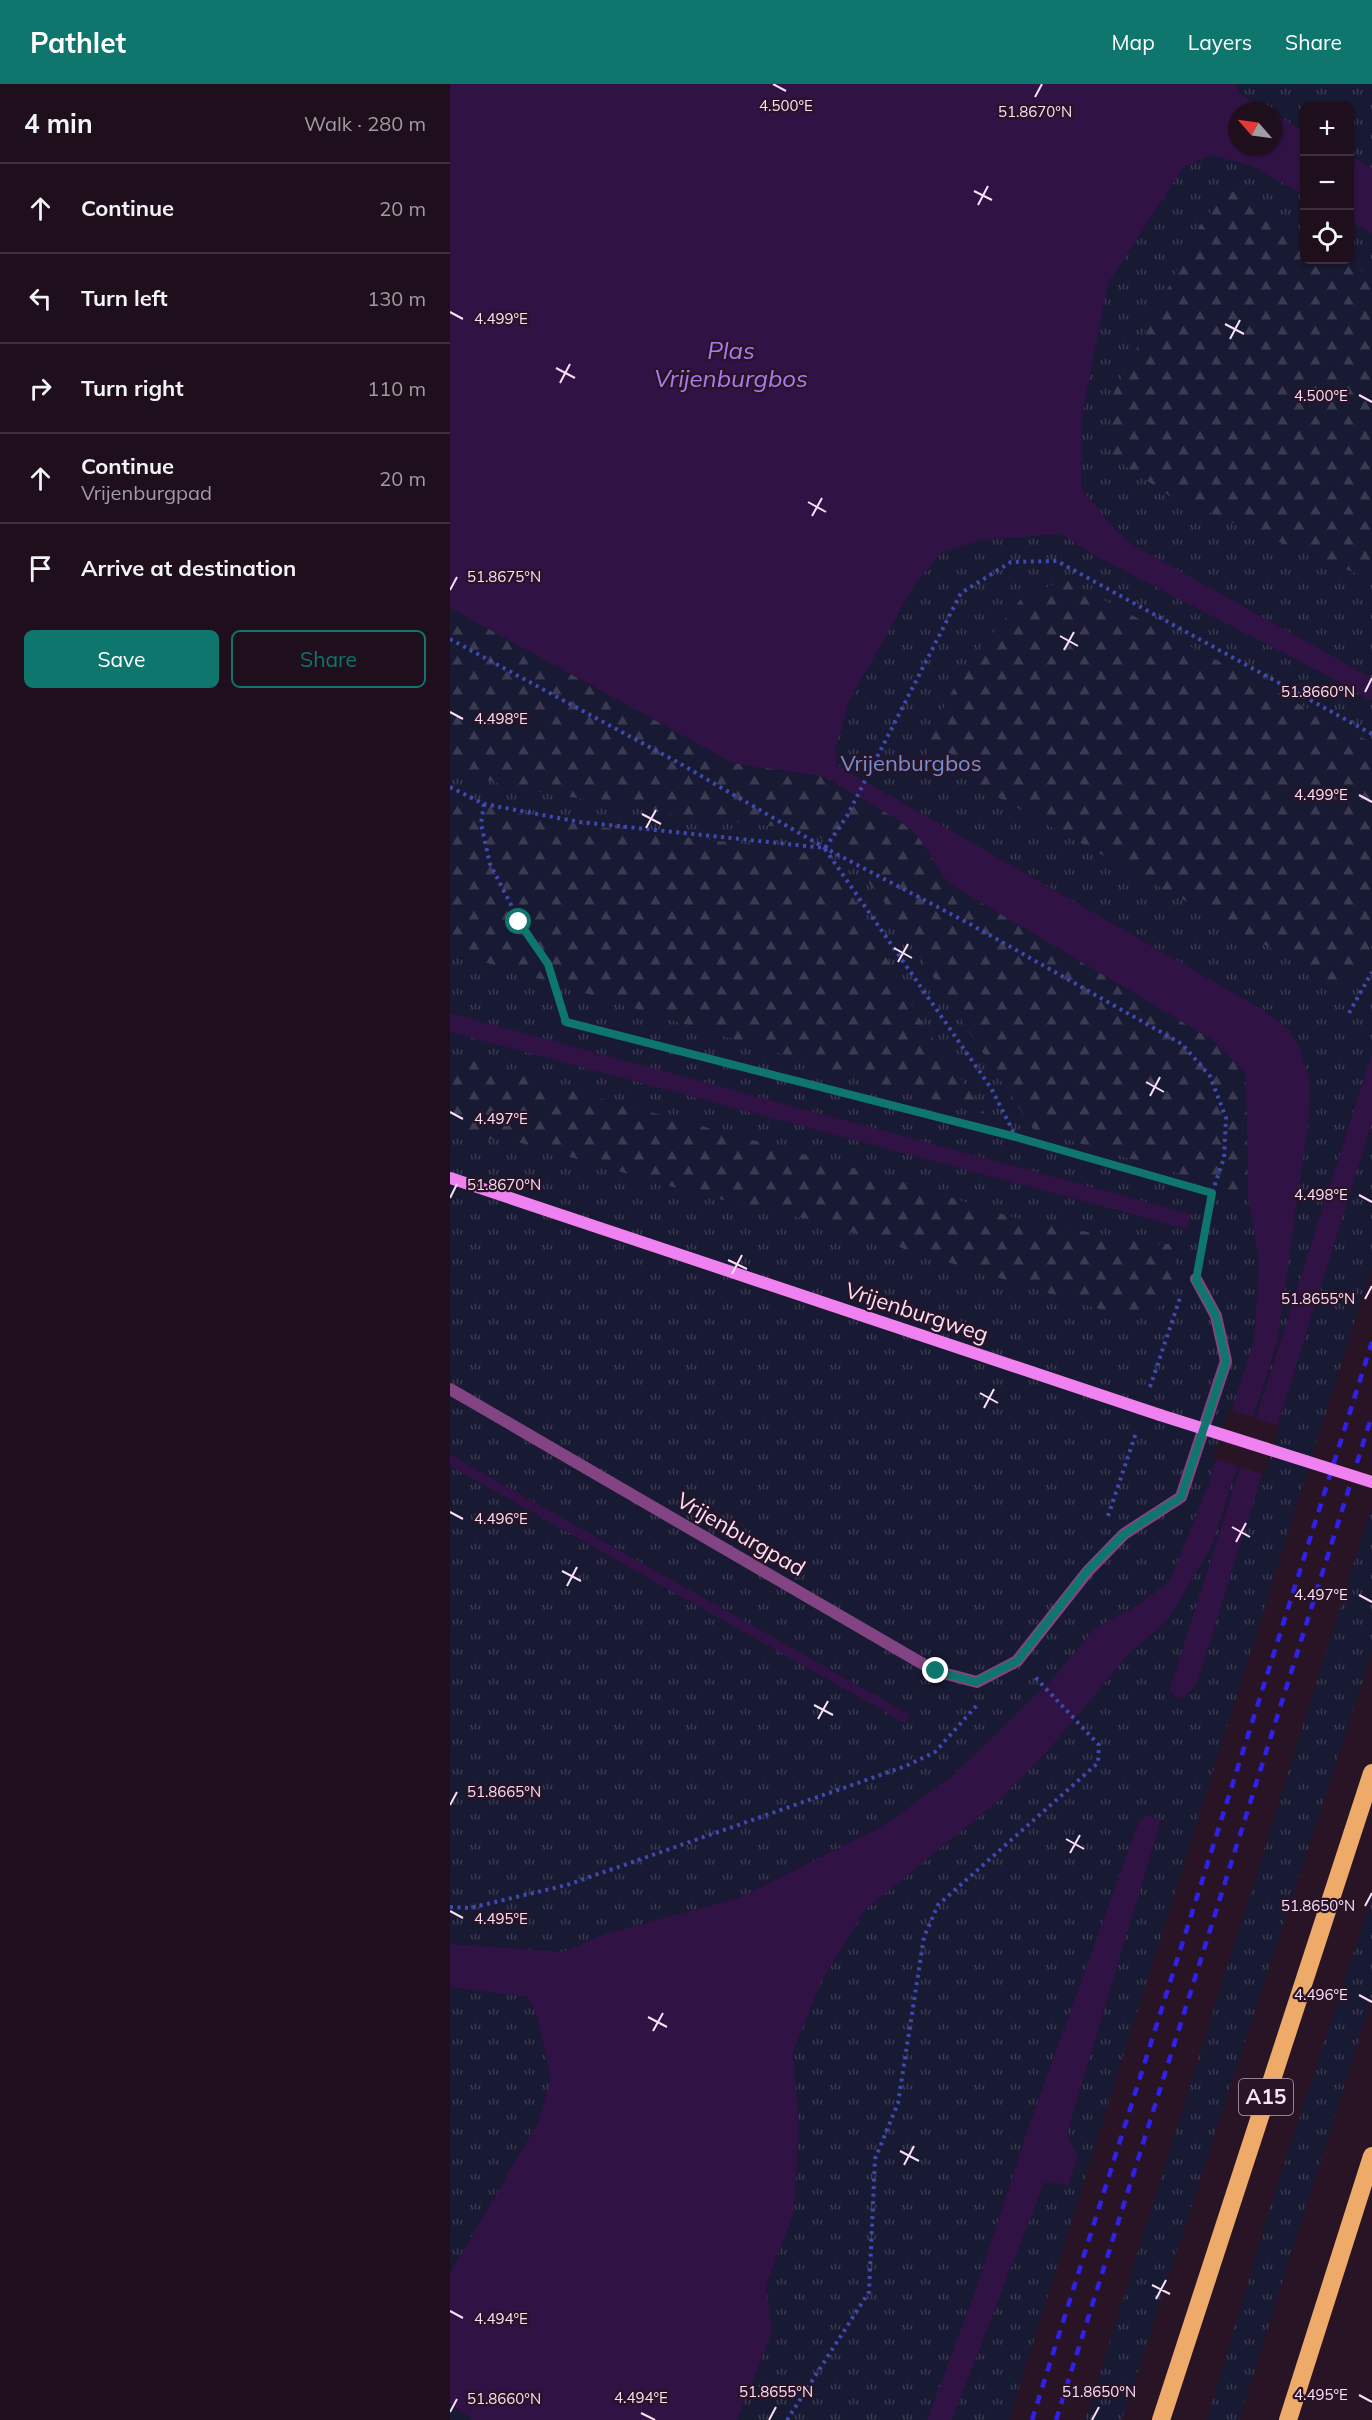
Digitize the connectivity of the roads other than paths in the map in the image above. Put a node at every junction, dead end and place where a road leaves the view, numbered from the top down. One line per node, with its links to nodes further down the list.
1 (450, 1178): 4 (street, Vrijenburgweg, bridge)
2 (1196, 1280): 3 (lane, Vrijenburgpad)
3 (450, 1389)
4 (1372, 1482)
5 (1372, 1773): 7 (highway, A15)
6 (1372, 2156): 8 (highway)
7 (1161, 2420)
8 (1288, 2420)

